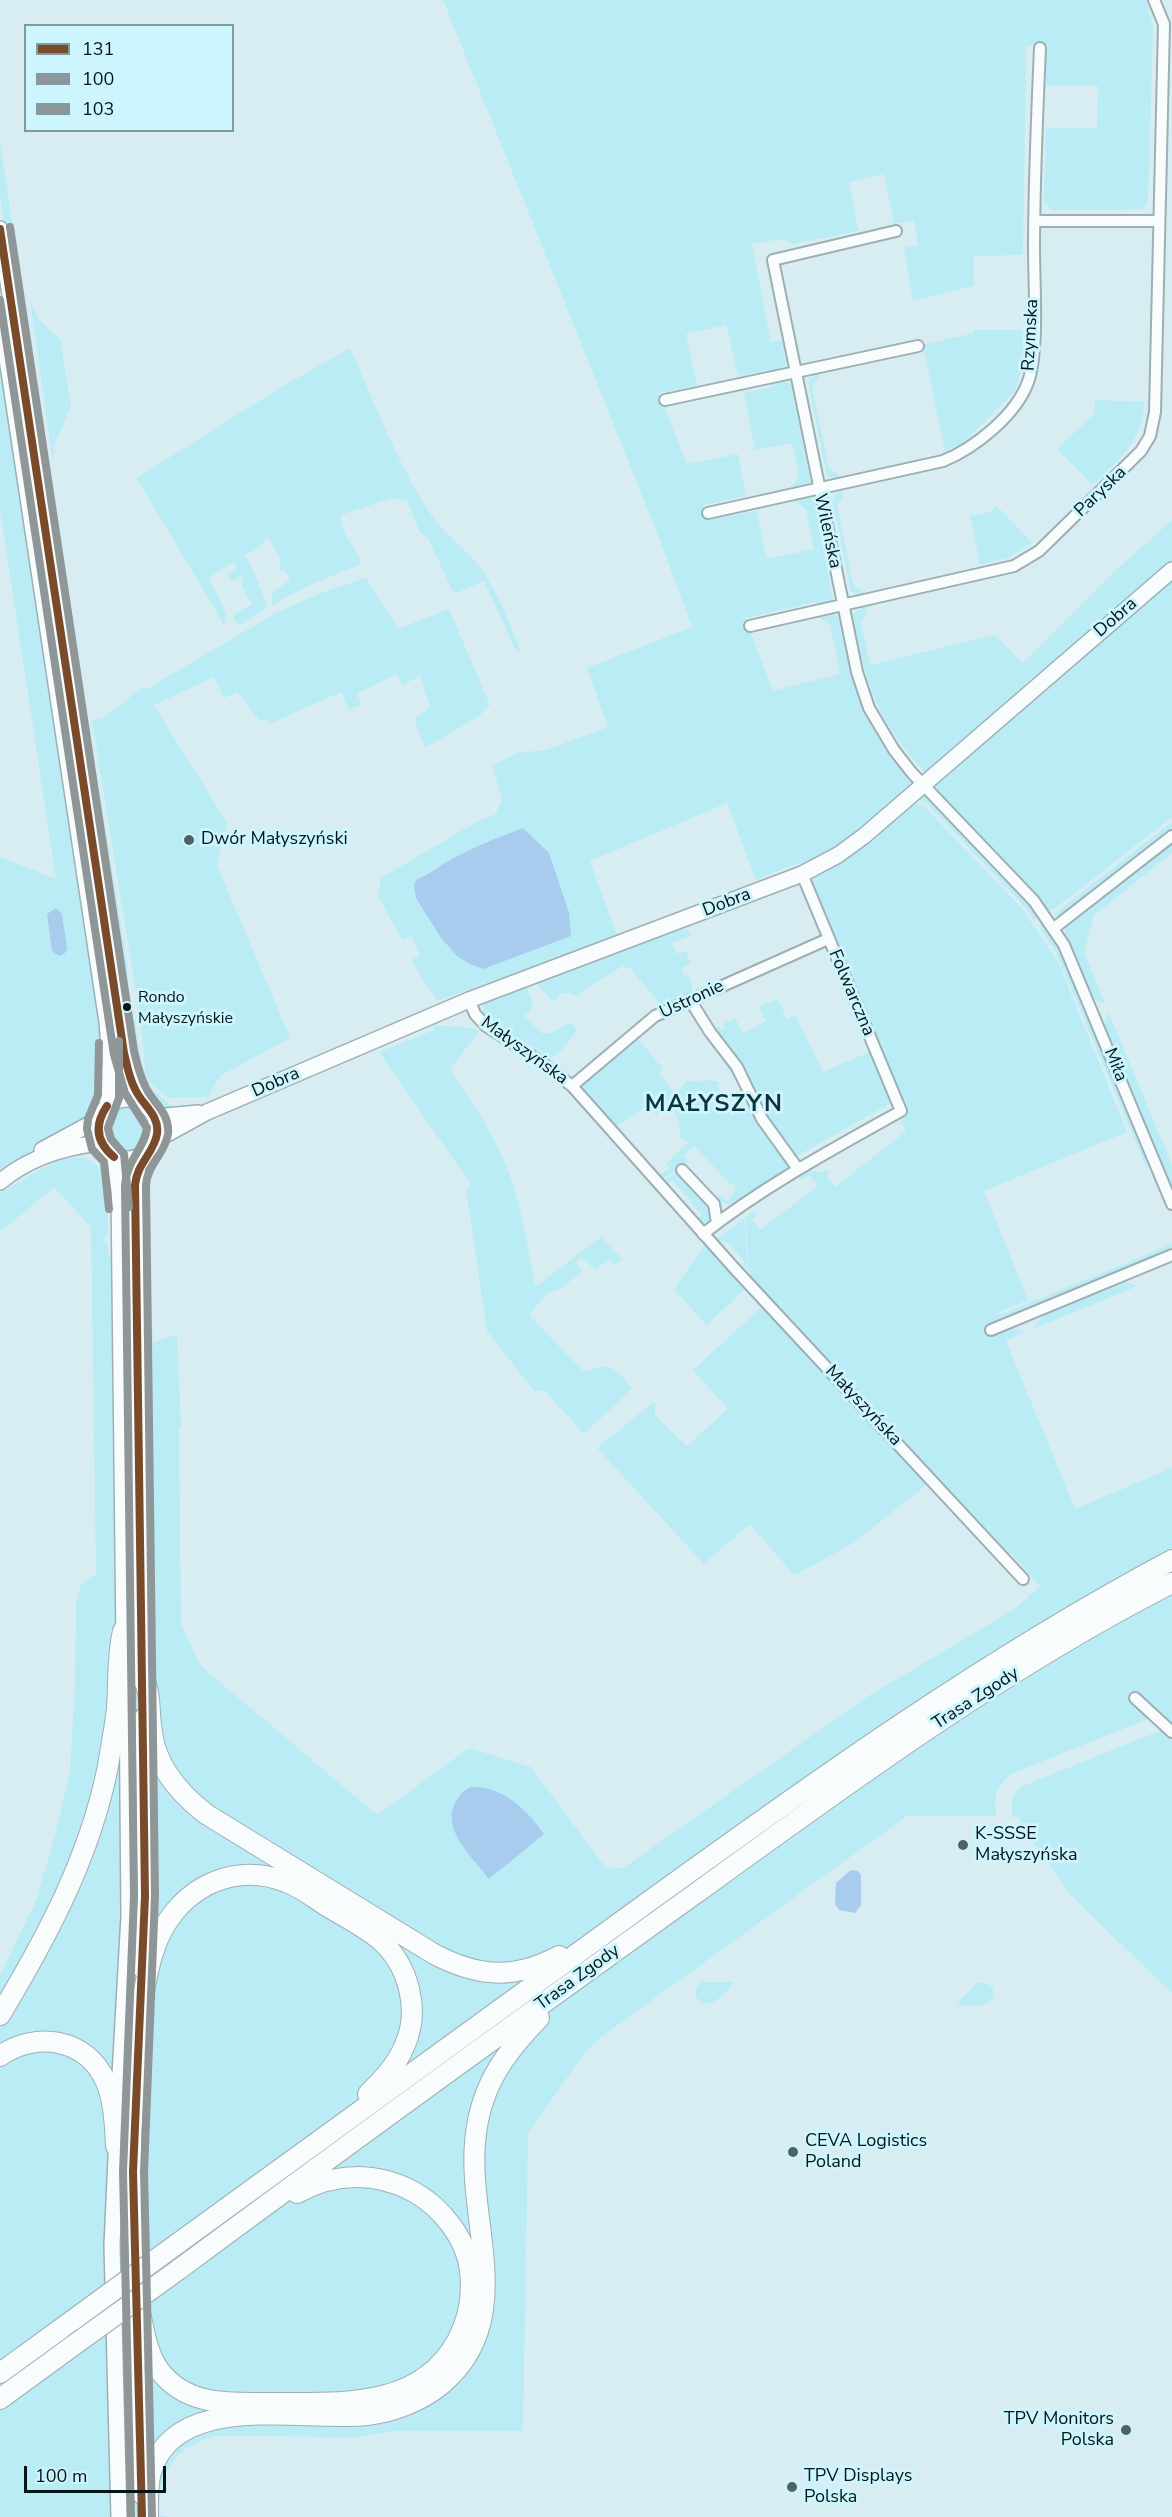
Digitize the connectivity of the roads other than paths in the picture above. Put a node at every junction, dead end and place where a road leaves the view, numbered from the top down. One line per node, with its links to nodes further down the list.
1 (1154, 0): 4 (street, Paryska)
2 (1040, 48): 3 (street, Rzymska)
3 (1034, 221): 4 (street); 11 (street, Rzymska)
4 (1158, 221): 14 (street, Paryska)
5 (0, 229): 24 (main road)
6 (896, 231): 9 (street, Wileńska)
7 (0, 312): 25 (main road)
8 (918, 346): 9 (street)
9 (795, 373): 10 (street); 11 (street, Wileńska)
10 (664, 400)
11 (819, 490): 12 (street, Rzymska); 14 (street, Wileńska)
12 (708, 513)
13 (1172, 570): 16 (main road, Dobra)
14 (843, 605): 15 (street, Paryska); 16 (street, Wileńska)
15 (750, 626)
16 (923, 785): 18 (main road, Dobra); 19 (street, Miła)
17 (1172, 836): 19 (street)
18 (802, 874): 20 (street, Folwarczna); 21 (main road, Dobra)
19 (1054, 928): 35 (street, Miła)
20 (828, 939): 22 (street, Ustronie); 32 (street, Folwarczna)
21 (469, 1000): 23 (street, Małyszyńska); 26 (main road, Dobra)
22 (690, 1000): 23 (street, Ustronie); 32 (street)
23 (572, 1086): 37 (street, Małyszyńska)
24 (142, 1102): 25 (main road); 27 (main road)
25 (104, 1110): 28 (main road); 31 (main road)
26 (207, 1112): 27 (main road, Dobra); 29 (main road, Dobra)
27 (155, 1117): 29 (main road)
28 (100, 1143): 30 (main road); 31 (main road)
29 (151, 1146): 30 (main road); 44 (main road)
30 (114, 1157): 43 (main road)
31 (23, 1165): 34 (main road)
32 (798, 1169): 36 (street)
33 (682, 1170): 36 (street)
34 (0, 1182)
35 (1172, 1204)
36 (717, 1223): 37 (street)
37 (703, 1234): 41 (street, Małyszyńska)
38 (1172, 1255): 39 (street)
39 (991, 1330)
40 (1172, 1560): 47 (highway, Trasa Zgody)
41 (1023, 1579)
42 (1172, 1583): 48 (highway, Trasa Zgody)
43 (123, 1631): 50 (highway); 52 (main road)
44 (142, 1673): 47 (highway); 49 (main road)
45 (1135, 1698): 46 (street)
46 (1172, 1732)
47 (621, 1921): 53 (highway, Trasa Zgody)
48 (591, 1968): 54 (highway, Trasa Zgody); 62 (highway)
49 (140, 2012): 53 (highway); 55 (main road)
50 (0, 2015)
51 (0, 2056): 52 (highway)
52 (116, 2146): 60 (main road)
53 (306, 2151): 56 (highway, Trasa Zgody, bridge)
54 (235, 2228): 55 (highway); 59 (highway, Trasa Zgody, bridge)
55 (135, 2292): 61 (main road)
56 (65, 2326): 57 (highway); 58 (highway, Trasa Zgody)
57 (0, 2358)
58 (0, 2373)
59 (0, 2398)
60 (119, 2517)
61 (142, 2517)
62 (148, 2517)

